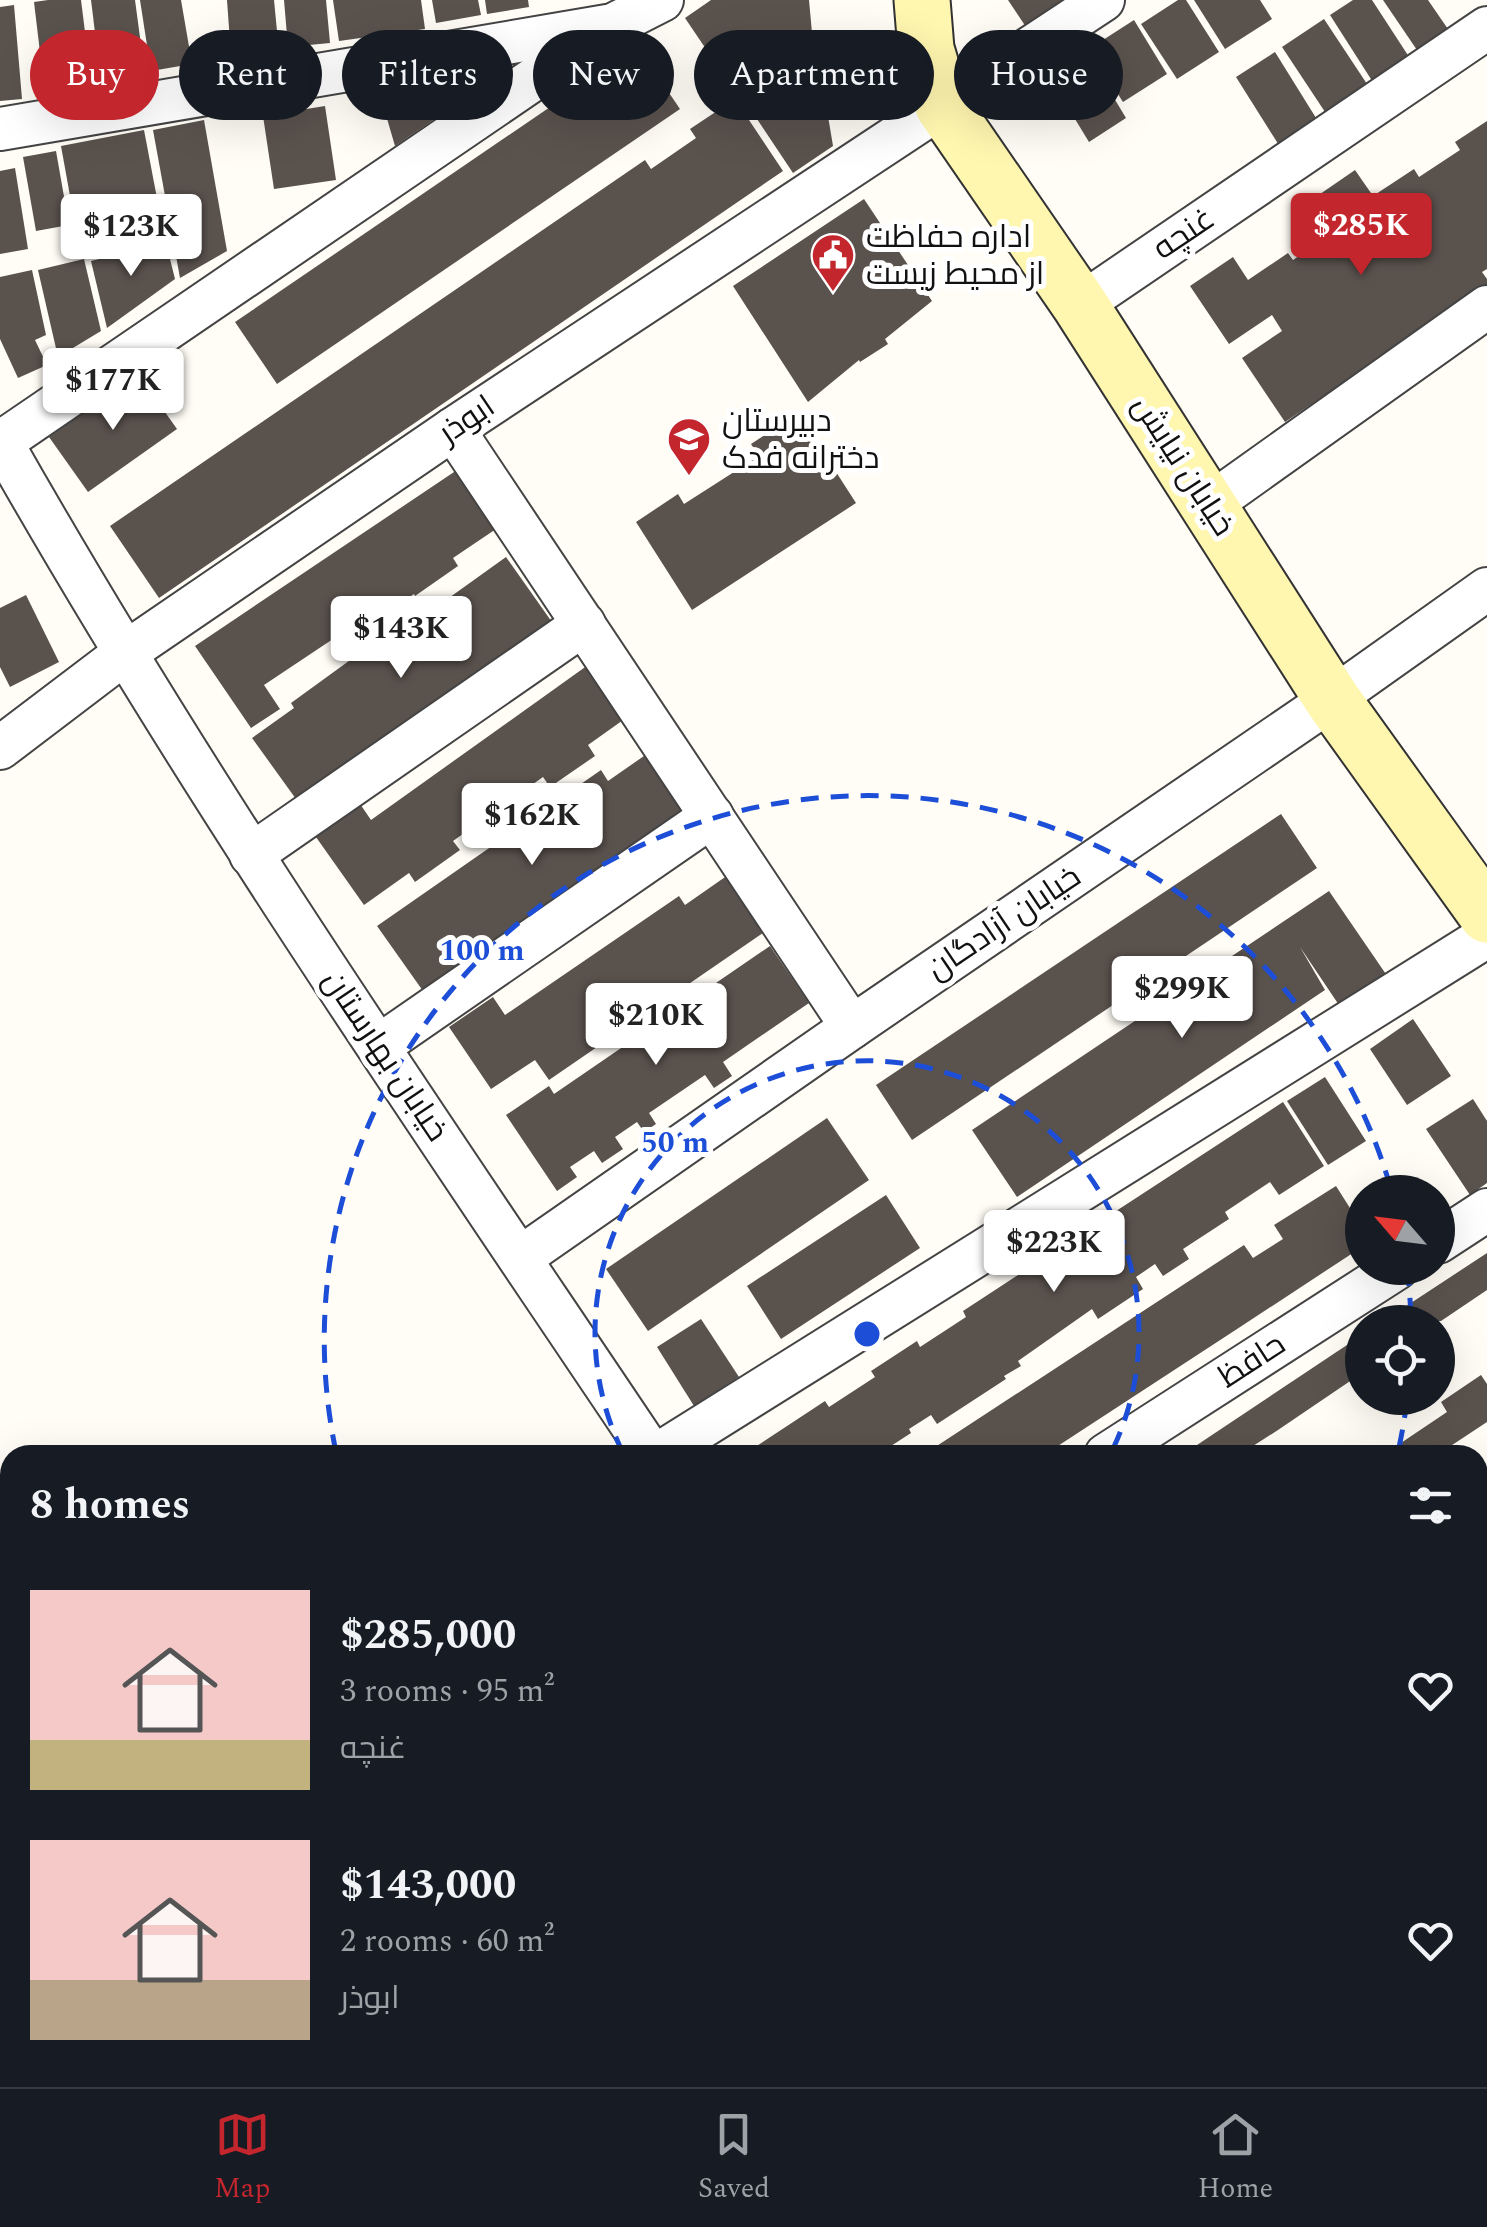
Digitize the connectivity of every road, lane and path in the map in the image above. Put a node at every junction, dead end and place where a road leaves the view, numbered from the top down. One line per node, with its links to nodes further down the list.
1 (662, 0): 4 (street)
2 (922, 0): 6 (street, خیابان نیایش)
3 (1103, 0): 6 (street, ابوذر)
4 (614, 25): 7 (street); 11 (street)
5 (1487, 28): 8 (street, غنچه)
6 (942, 106): 8 (street, خیابان نیایش); 10 (street, ابوذر)
7 (0, 129)
8 (1080, 305): 12 (street, خیابان نیایش)
9 (1487, 307): 12 (street)
10 (454, 428): 14 (street); 15 (street, ابوذر)
11 (0, 442): 15 (street, خیابان بهارستان)
12 (1208, 505): 16 (street, خیابان نیایش)
13 (1487, 589): 16 (street, خیابان آزادگان)
14 (584, 624): 18 (street); 19 (street)
15 (125, 653): 17 (street, ابوذر); 19 (street, خیابان بهارستان)
16 (1332, 699): 20 (street, خیابان نیایش); 22 (street, خیابان آزادگان)
17 (0, 748)
18 (712, 816): 22 (street); 23 (street)
19 (251, 855): 23 (street, خیابان بهارستان)
20 (1487, 915)
21 (1487, 936): 29 (street)
22 (852, 1027): 26 (street, خیابان آزادگان)
23 (379, 1046): 26 (street, خیابان بهارستان)
24 (1487, 1210): 25 (street)
25 (1455, 1231)
26 (520, 1258): 28 (street, خیابان بهارستان)
27 (1371, 1285): 30 (street, حافظ)
28 (648, 1445)
29 (671, 1445)
30 (1122, 1445)

